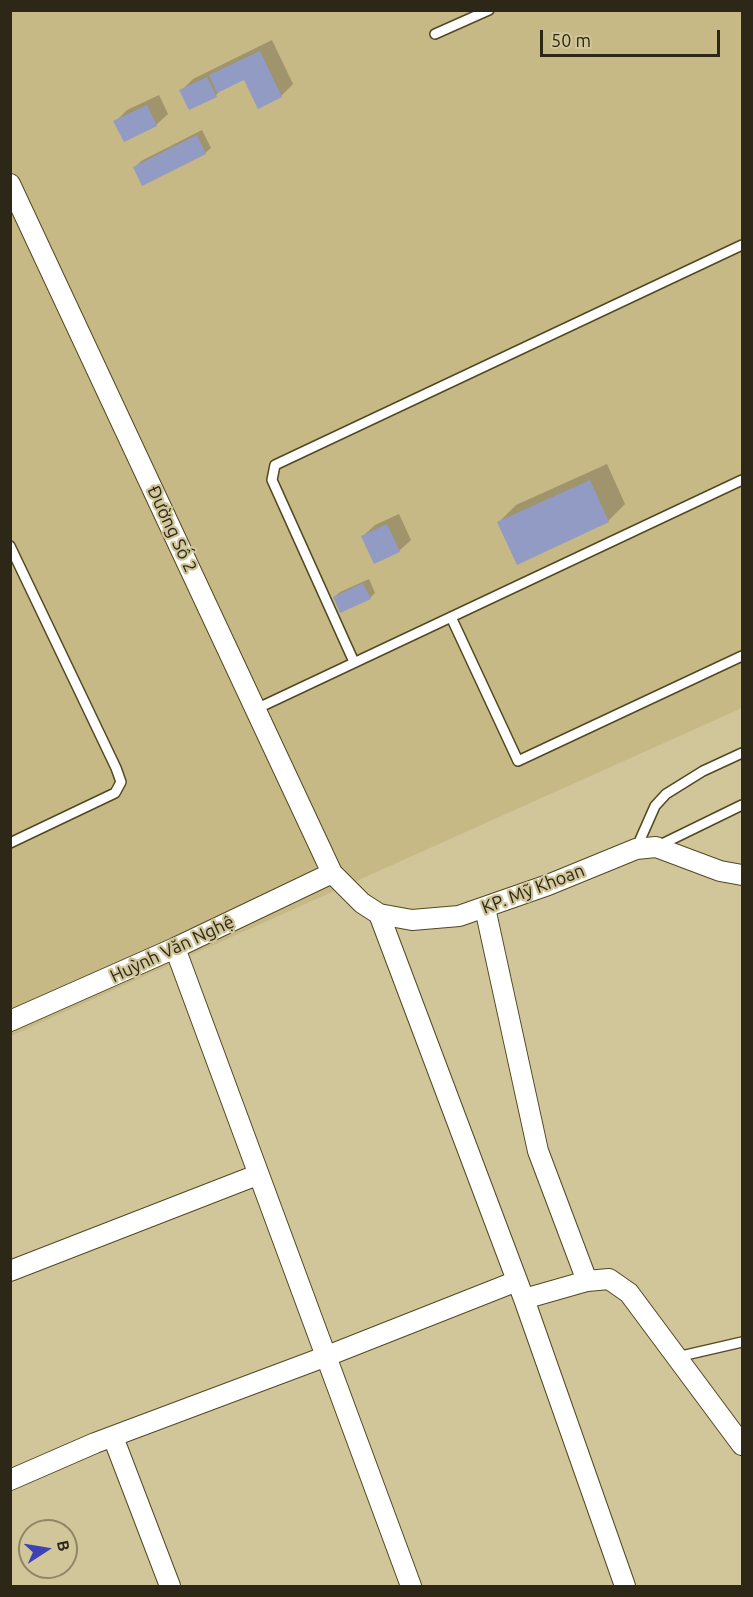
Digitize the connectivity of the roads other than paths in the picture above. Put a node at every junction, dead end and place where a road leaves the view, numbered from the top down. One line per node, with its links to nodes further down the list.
1 (489, 10): 2 (lane)
2 (435, 34)
3 (10, 184): 10 (street, Đường Số 2)
4 (742, 245): 9 (lane)
5 (742, 480): 7 (lane)
6 (10, 546): 13 (lane)
7 (451, 617): 8 (lane); 9 (lane)
8 (742, 656)
9 (354, 662): 10 (lane)
10 (256, 709): 15 (street, Đường Số 2)
11 (742, 753): 14 (lane)
12 (742, 805): 14 (lane)
13 (10, 843)
14 (646, 848): 16 (street); 17 (street, KP. Mỹ Khoan)
15 (332, 873): 18 (street, KP. Mỹ Khoan); 19 (street, Huỳnh Văn Nghệ)
16 (742, 875)
17 (485, 908): 18 (street, KP. Mỹ Khoan); 23 (street)
18 (379, 914): 24 (street)
19 (175, 948): 20 (street, Huỳnh Văn Nghệ); 21 (street)
20 (10, 1021)
21 (258, 1175): 22 (street); 26 (street)
22 (10, 1271)
23 (587, 1281): 24 (street); 27 (street)
24 (520, 1290): 26 (street); 33 (street)
25 (742, 1342): 27 (lane)
26 (327, 1356): 28 (street); 32 (street)
27 (677, 1357): 29 (street)
28 (113, 1437): 30 (street); 31 (street)
29 (742, 1446)
30 (10, 1480)
31 (170, 1587)
32 (411, 1587)
33 (625, 1587)

